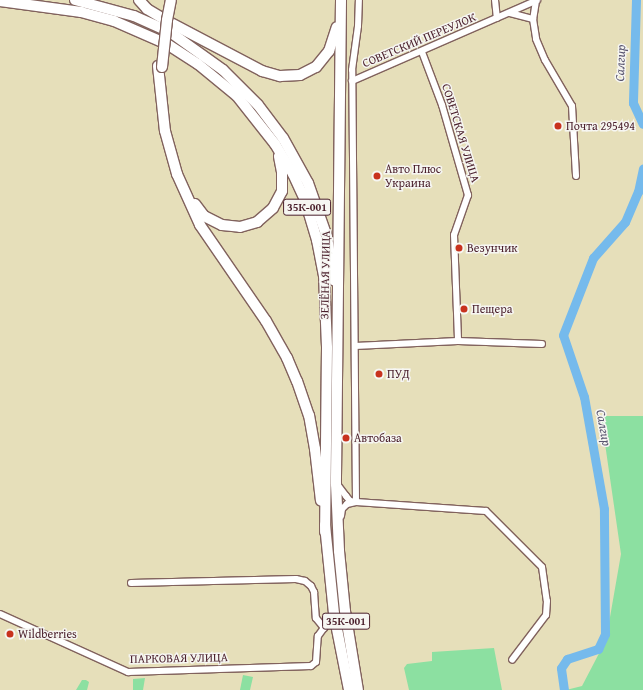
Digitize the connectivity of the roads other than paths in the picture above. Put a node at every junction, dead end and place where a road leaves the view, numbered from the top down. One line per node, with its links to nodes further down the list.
1 (0, 0): 17 (main road, 35К-001)
2 (75, 0): 19 (main road)
3 (139, 0): 11 (main road)
4 (166, 0): 15 (main road)
5 (171, 0): 15 (main road, bridge)
6 (340, 0): 11 (main road, ЗЕЛЁНАЯ УЛИЦА / 35К-001)
7 (359, 0): 16 (street)
8 (495, 0): 12 (street)
9 (536, 0): 10 (street, СОВЕТСКИЙ ПЕРЕУЛОК); 13 (street)
10 (510, 13): 12 (street, СОВЕТСКИЙ ПЕРЕУЛОК); 13 (street)
11 (340, 16): 19 (main road, ЗЕЛЁНАЯ УЛИЦА / 35К-001)
12 (497, 18): 14 (street, СОВЕТСКИЙ ПЕРЕУЛОК)
13 (533, 19): 18 (street)
14 (422, 52): 16 (street, СОВЕТСКИЙ ПЕРЕУЛОК); 20 (street, СОВЕТСКАЯ УЛИЦА)
15 (160, 66): 17 (main road); 25 (main road)
16 (352, 81): 22 (street)
17 (276, 144): 25 (main road, 35К-001)
18 (576, 176)
19 (338, 306): 23 (main road, ЗЕЛЁНАЯ УЛИЦА / 35К-001)
20 (458, 341): 21 (street); 22 (street)
21 (542, 344)
22 (355, 346): 24 (street)
23 (336, 484): 24 (street); 27 (main road, ЗЕЛЁНАЯ УЛИЦА / 35К-001)
24 (354, 503): 27 (street); 31 (street)
25 (325, 532): 29 (main road, 35К-001)
26 (130, 583): 30 (street)
27 (345, 611): 33 (main road, 35К-001)
28 (0, 614): 30 (street, ПАРКОВАЯ УЛИЦА)
29 (334, 614): 30 (street, ПАРКОВАЯ УЛИЦА); 32 (main road, 35К-001)
30 (324, 628)
31 (512, 660)
32 (349, 690)
33 (358, 690)

